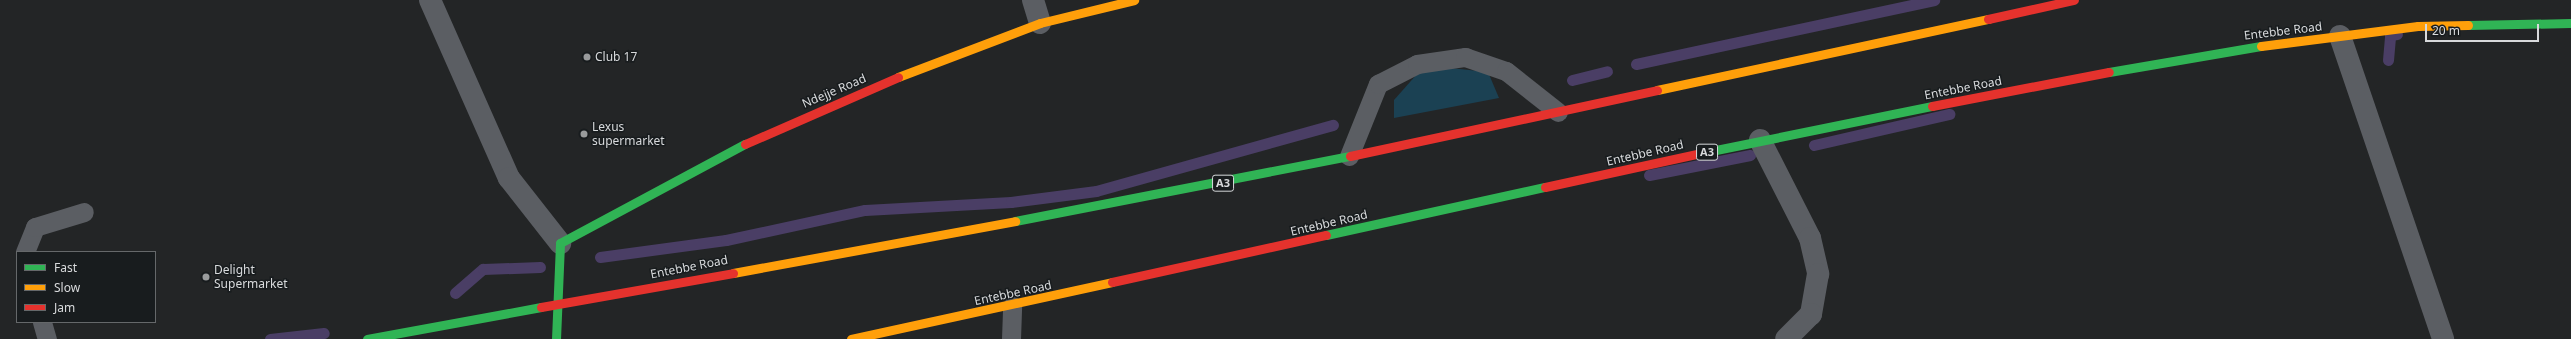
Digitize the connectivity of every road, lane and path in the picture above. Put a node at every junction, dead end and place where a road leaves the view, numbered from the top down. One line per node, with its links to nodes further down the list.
1 (430, 0): 12 (street)
2 (1033, 0): 5 (street)
3 (1134, 0): 5 (main road, Ndejje Road)
4 (2074, 0): 8 (main road, Entebbe Road / A3)
5 (1040, 23): 12 (main road, Ndejje Road)
6 (2571, 23): 7 (main road, Entebbe Road / A3)
7 (2340, 36): 9 (main road, Entebbe Road / A3); 23 (street)
8 (1558, 112): 10 (main road, Entebbe Road / A3); 10 (lane)
9 (1760, 140): 15 (main road, Entebbe Road / A3); 22 (street)
10 (1349, 156): 14 (main road, Entebbe Road / A3)
11 (84, 212): 13 (lane)
12 (560, 243): 14 (main road)
13 (25, 251)
14 (556, 305): 18 (main road, Entebbe Road / A3); 19 (main road)
15 (1012, 306): 20 (main road, Entebbe Road / A3); 21 (lane)
16 (42, 323): 17 (lane)
17 (47, 339)
18 (367, 339)
19 (556, 339)
20 (851, 339)
21 (1011, 339)
22 (1786, 339)
23 (2443, 339)

